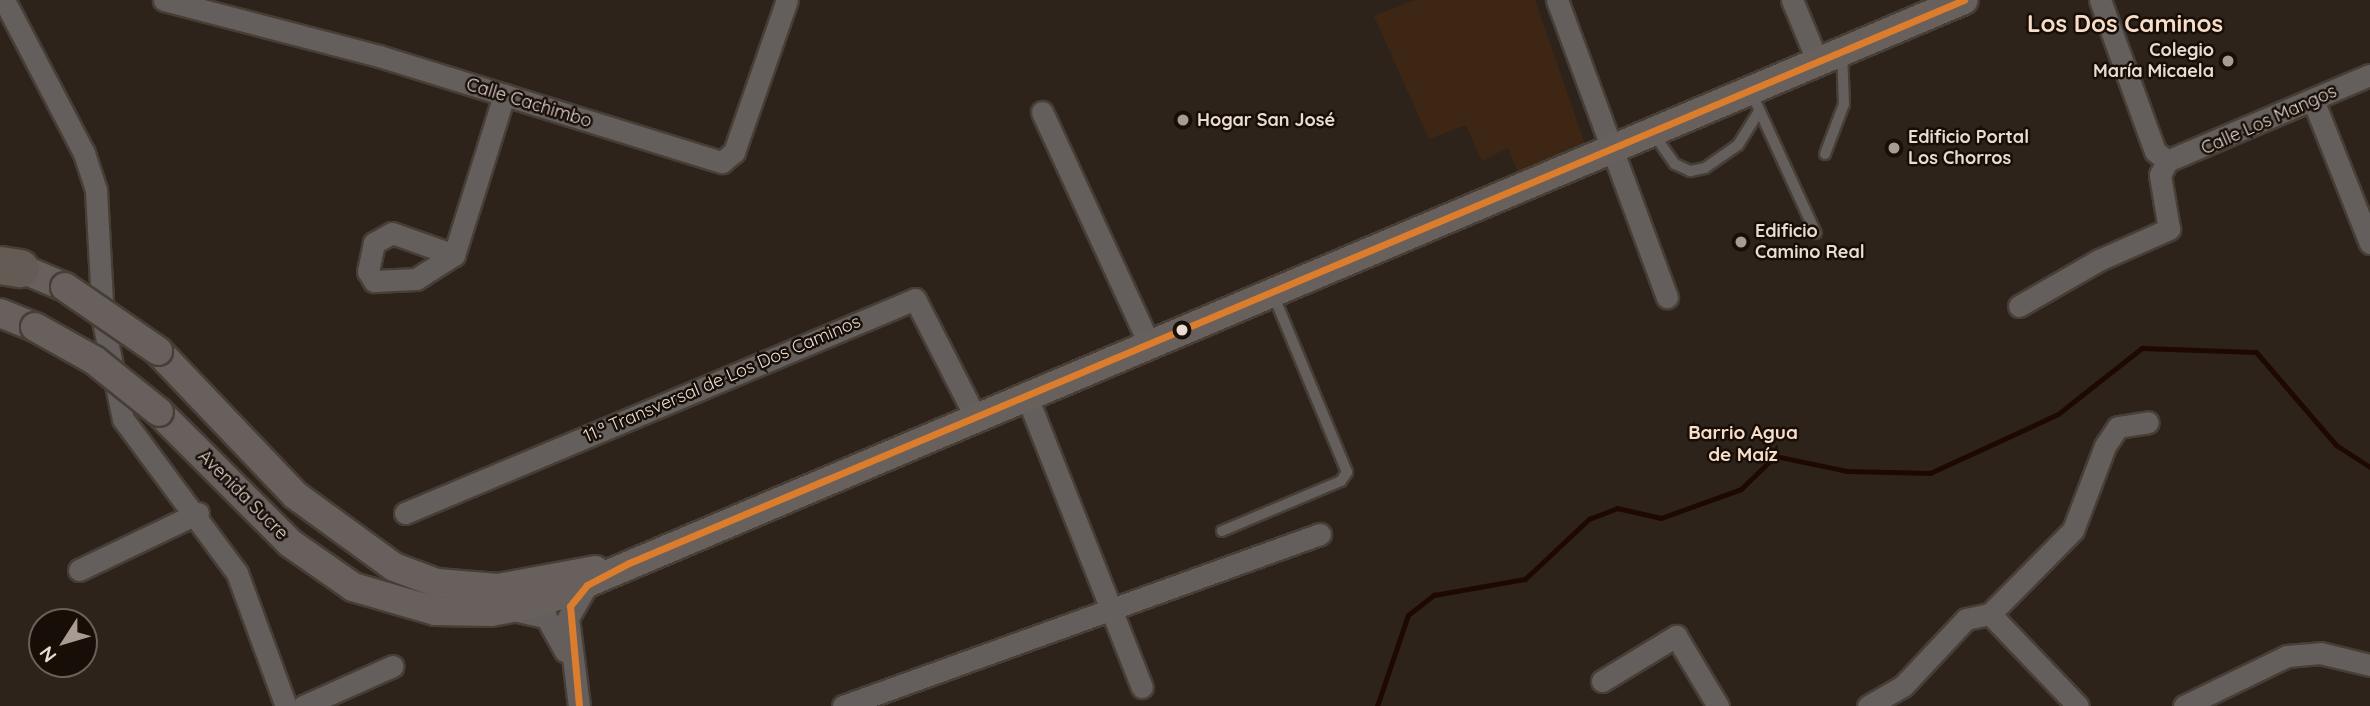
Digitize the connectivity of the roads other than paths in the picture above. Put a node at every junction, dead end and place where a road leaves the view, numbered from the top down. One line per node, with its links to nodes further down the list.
1 (4, 0): 30 (street)
2 (164, 0): 10 (street, Calle Cachimbo)
3 (787, 0): 10 (street, Calle Cachimbo)
4 (1557, 0): 15 (street)
5 (1792, 0): 8 (street)
6 (1964, 0): 8 (main road, Avenida Sucre)
7 (2100, 0): 17 (street)
8 (1829, 55): 12 (main road, Avenida Sucre); 16 (lane)
9 (2370, 75): 11 (street, Calle Los Mangos)
10 (504, 95): 20 (street)
11 (2313, 100): 17 (street, Calle Los Mangos); 19 (street)
12 (1755, 101): 14 (main road, Avenida Sucre); 14 (lane); 18 (lane)
13 (1042, 112): 26 (street)
14 (1653, 134): 15 (main road, Avenida Sucre)
15 (1611, 152): 22 (main road, Avenida Sucre); 23 (street)
16 (1825, 154)
17 (2167, 161): 24 (street)
18 (1816, 233)
19 (2370, 243)
20 (454, 255)
21 (7, 267): 34 (main road, Avenida Sucre, bridge)
22 (1273, 293): 26 (main road, Avenida Sucre); 32 (lane)
23 (1667, 298)
24 (2019, 306)
25 (0, 313): 37 (main road, Avenida Sucre, bridge)
26 (1149, 344): 27 (main road, Avenida Sucre)
27 (1027, 397): 28 (main road, Avenida Sucre); 38 (street)
28 (976, 418): 31 (street, 11.ª Transversal de Los Dos Caminos); 34 (main road, Avenida Sucre)
29 (2148, 422): 39 (street)
30 (198, 513): 35 (street); 45 (street)
31 (405, 513)
32 (1222, 531)
33 (1320, 534): 38 (street)
34 (629, 563): 36 (main road, Avenida Sucre)
35 (79, 570)
36 (587, 586): 37 (main road, Avenida Sucre); 42 (street)
37 (491, 612): 42 (street)
38 (1111, 613): 44 (street); 48 (street)
39 (1990, 614): 50 (street); 51 (street)
40 (2370, 665): 52 (street)
41 (393, 666): 46 (street)
42 (575, 676): 47 (street)
43 (1602, 681): 49 (street)
44 (1142, 687)
45 (286, 706)
46 (303, 706)
47 (579, 706)
48 (844, 706)
49 (1718, 706)
50 (1868, 706)
51 (2078, 706)
52 (2184, 706)

